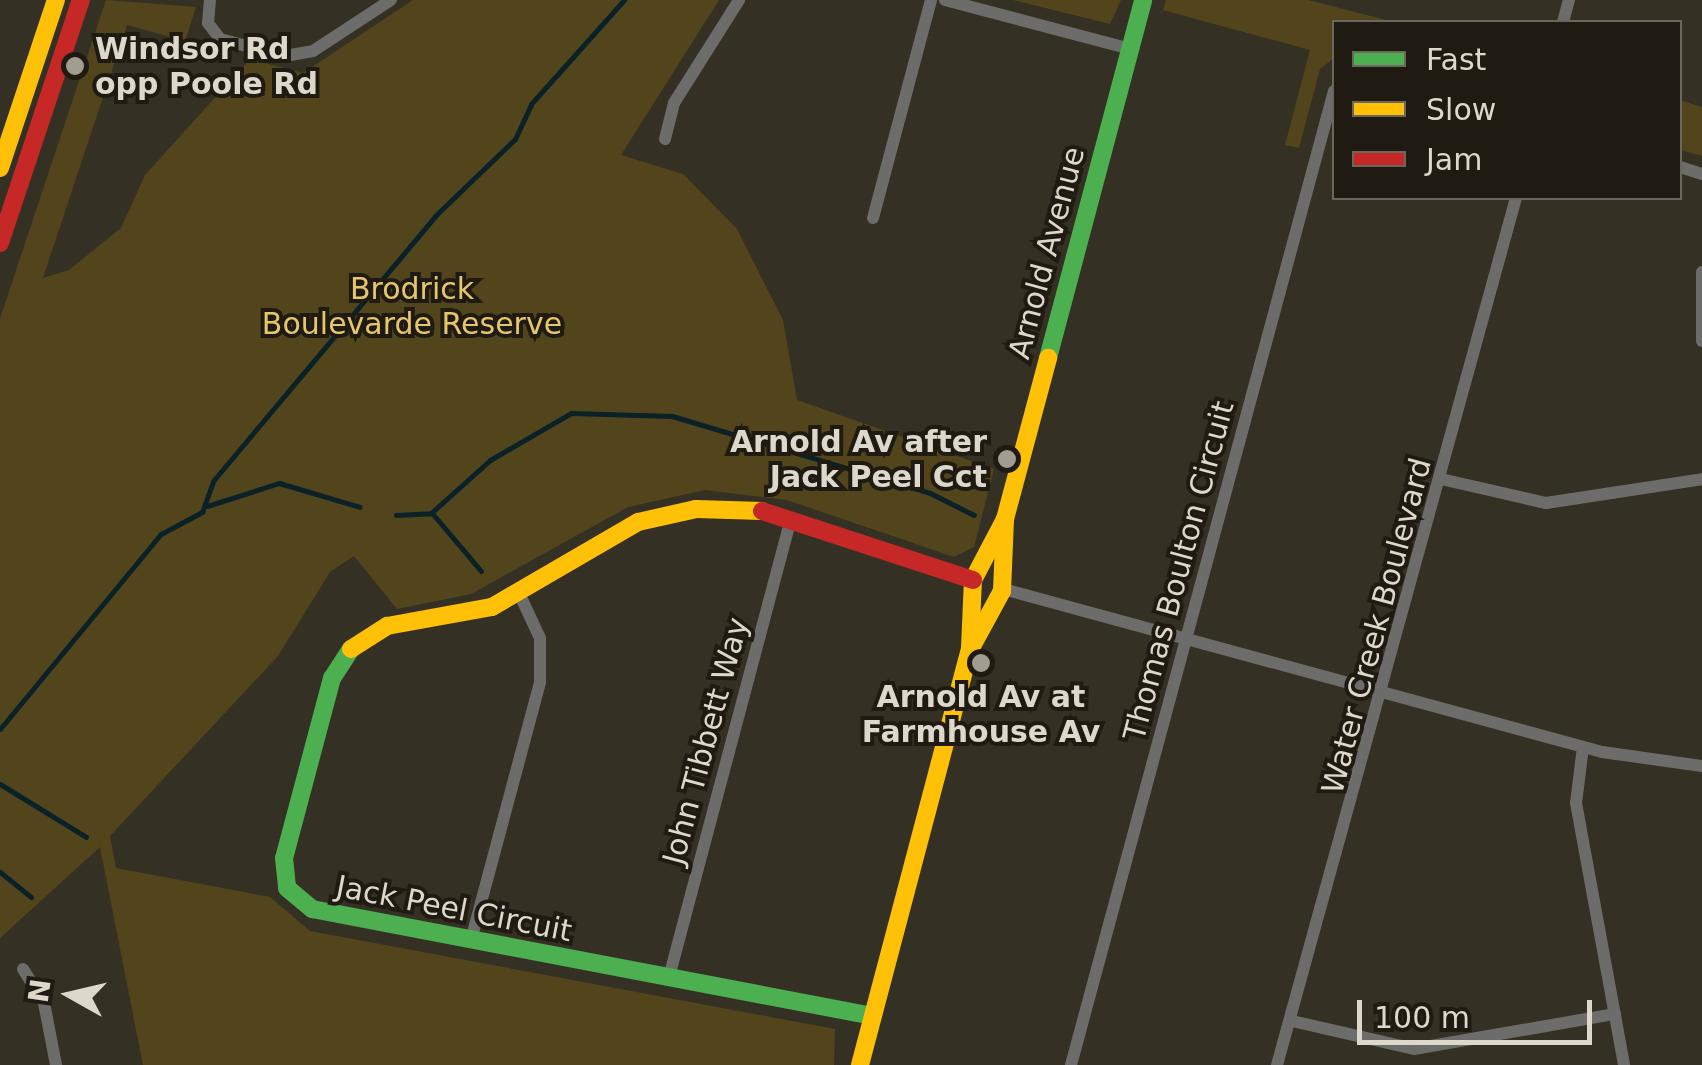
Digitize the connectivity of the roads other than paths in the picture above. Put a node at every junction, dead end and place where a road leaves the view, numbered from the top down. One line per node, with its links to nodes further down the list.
1 (56, 0): 12 (street)
2 (81, 0): 15 (street)
3 (210, 0): 4 (street)
4 (390, 0)
5 (739, 0): 11 (street)
6 (931, 0): 14 (street)
7 (944, 0): 9 (street)
8 (1143, 0): 9 (street, Arnold Avenue)
9 (1130, 49): 21 (street, Arnold Avenue)
10 (1332, 98): 25 (street, Thomas Boulton Circuit)
11 (665, 140)
12 (0, 168)
13 (1515, 200): 19 (street, Water Creek Boulevard)
14 (873, 218)
15 (0, 243)
16 (1702, 272): 17 (street)
17 (1702, 341)
18 (1702, 479): 19 (street)
19 (1442, 480): 27 (street, Water Creek Boulevard)
20 (791, 518): 22 (street, Jack Peel Circuit); 24 (street, Jack Peel Circuit); 32 (street, John Tibbett Way)
21 (1005, 519): 22 (street, Arnold Avenue); 23 (street, Arnold Avenue)
22 (974, 580): 23 (street); 23 (street); 26 (street, Arnold Avenue)
23 (1001, 588): 25 (street); 26 (street, Arnold Avenue)
24 (518, 591): 30 (street); 30 (street, Jack Peel Circuit)
25 (1186, 641): 27 (street); 39 (street, Thomas Boulton Circuit)
26 (970, 648): 34 (street, Arnold Avenue)
27 (1384, 694): 28 (street); 35 (street, Water Creek Boulevard)
28 (1583, 747): 29 (street); 33 (street)
29 (1702, 766)
30 (471, 940): 32 (street, Jack Peel Circuit)
31 (23, 969): 37 (street)
32 (669, 978): 34 (street, Jack Peel Circuit)
33 (1615, 1014): 36 (street); 42 (street)
34 (873, 1016): 38 (street, Arnold Avenue)
35 (1292, 1021): 36 (street); 40 (street, Water Creek Boulevard)
36 (1424, 1049): 41 (street)
37 (56, 1065)
38 (860, 1065)
39 (1072, 1065)
40 (1278, 1065)
41 (1427, 1065)
42 (1624, 1065)

